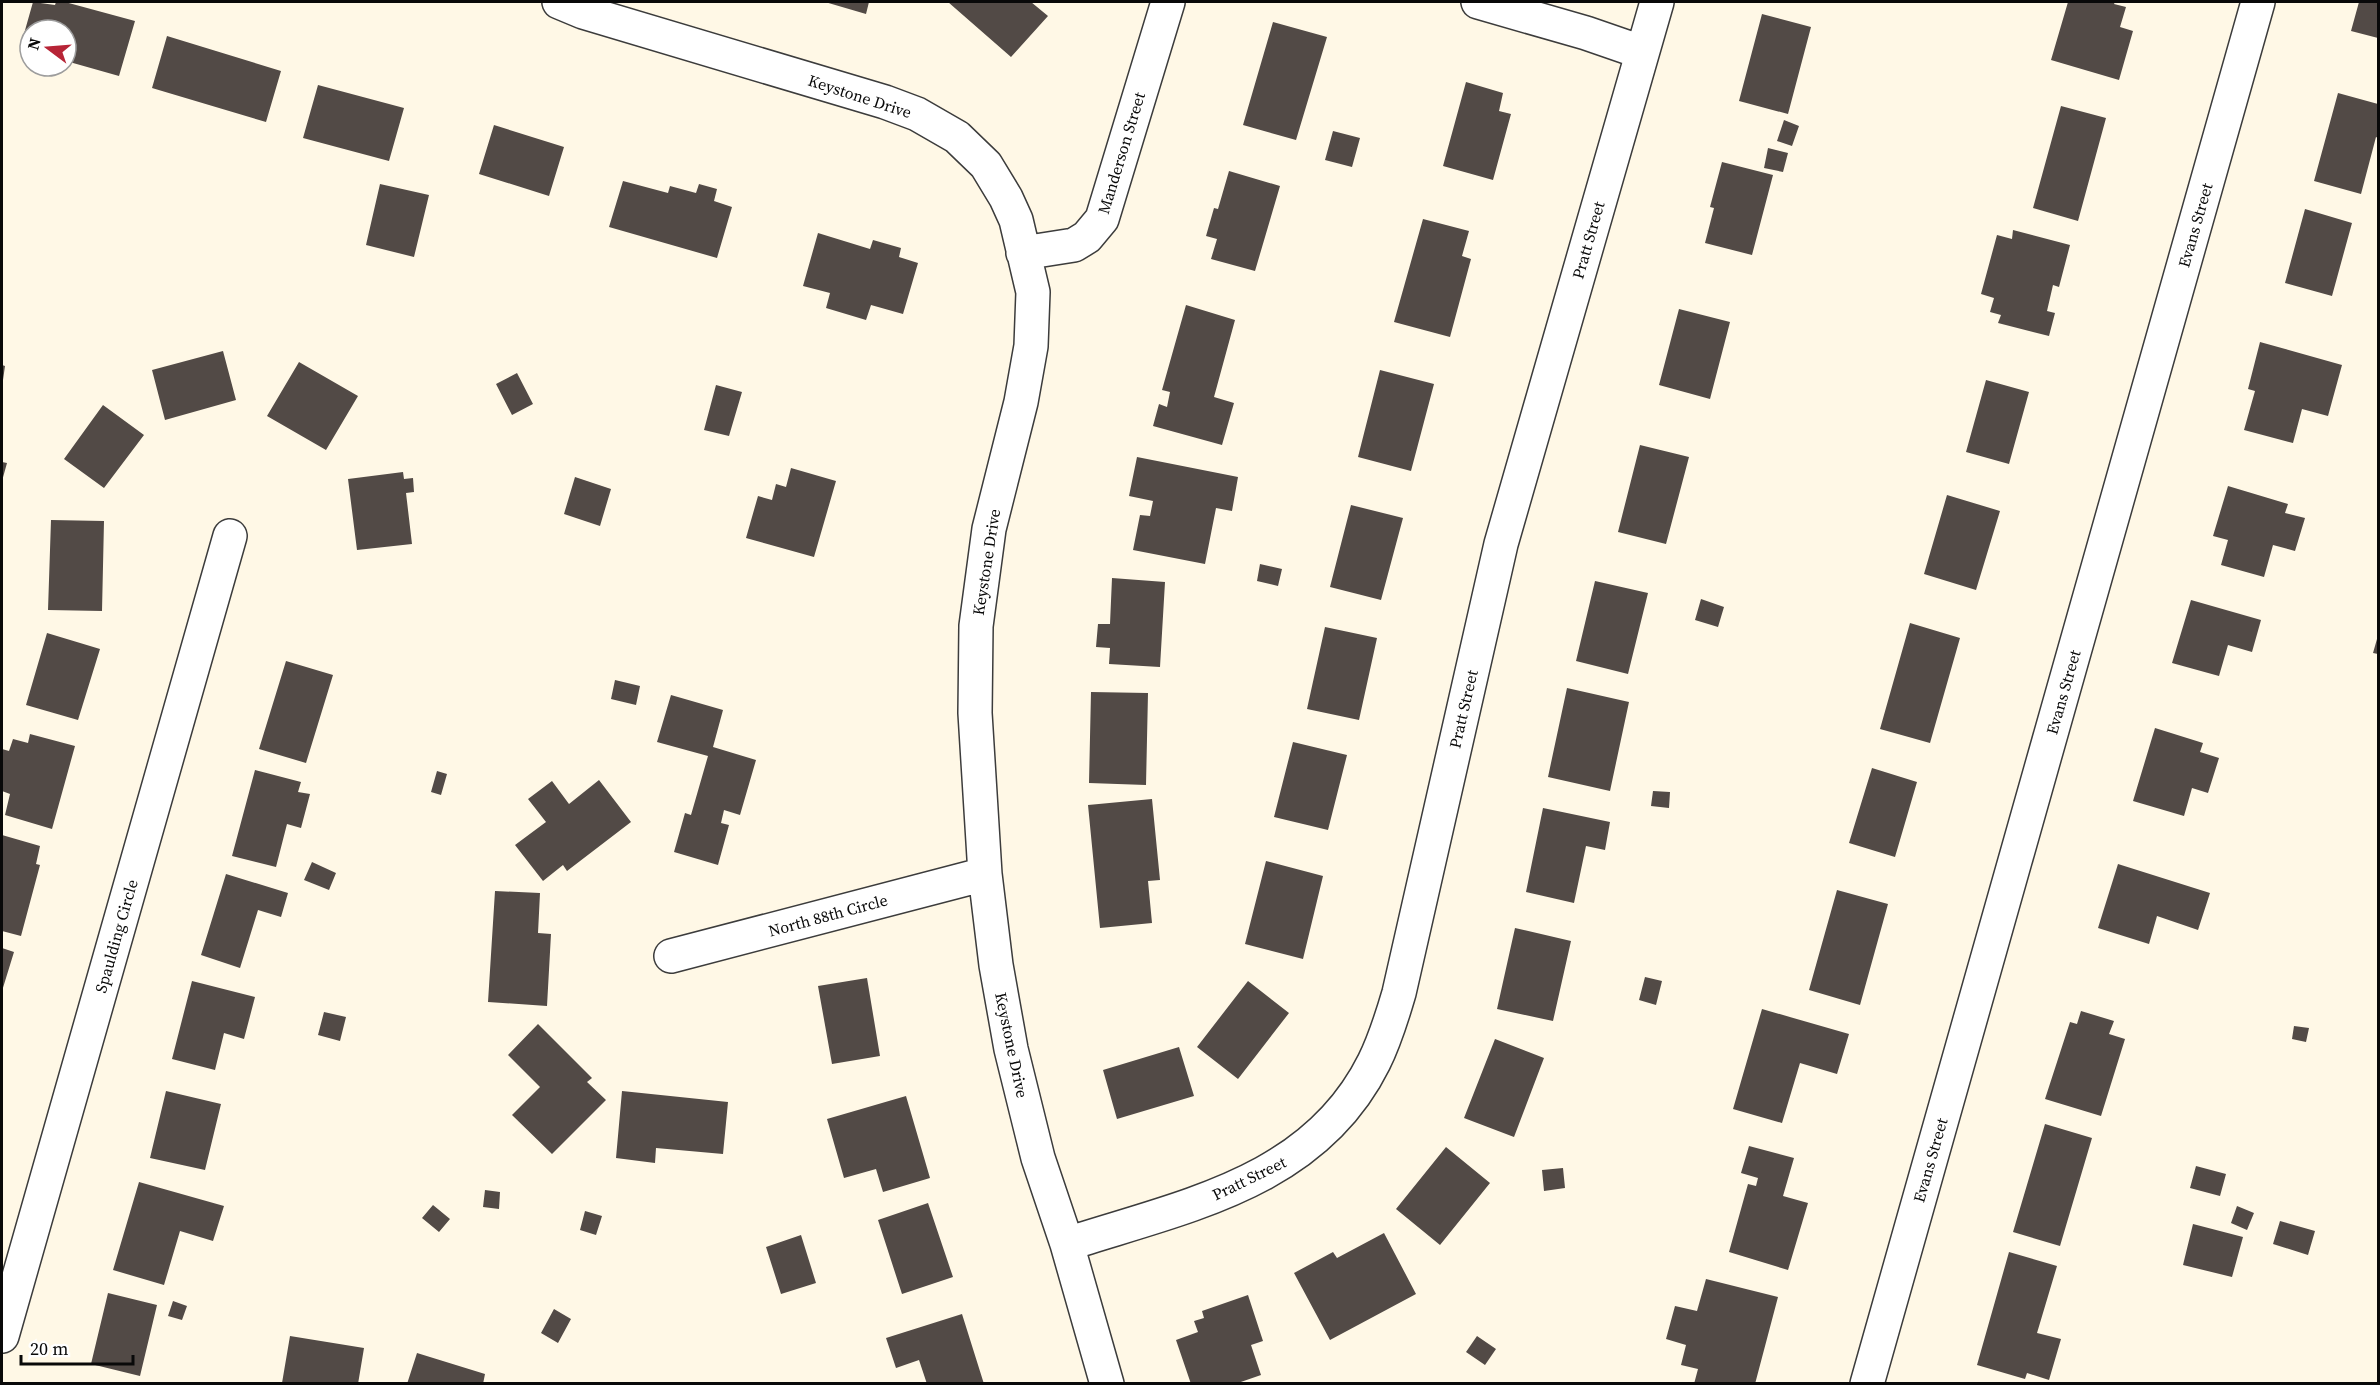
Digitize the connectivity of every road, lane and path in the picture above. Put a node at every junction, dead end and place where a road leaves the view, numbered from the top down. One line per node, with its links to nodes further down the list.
1 (559, 2): 7 (street, Keystone Drive)
2 (1168, 2): 7 (street, Manderson Street)
3 (1478, 2): 6 (street)
4 (1657, 2): 6 (street, Pratt Street)
5 (2258, 2): 14 (street, Evans Street)
6 (1641, 52): 11 (street, Pratt Street)
7 (1023, 253): 9 (street, Keystone Drive)
8 (230, 536): 12 (street, Spaulding Circle)
9 (985, 874): 10 (street, North 88th Circle); 11 (street, Keystone Drive)
10 (671, 956)
11 (1067, 1244): 13 (street, Keystone Drive)
12 (2, 1336)
13 (1107, 1383)
14 (1867, 1383)

